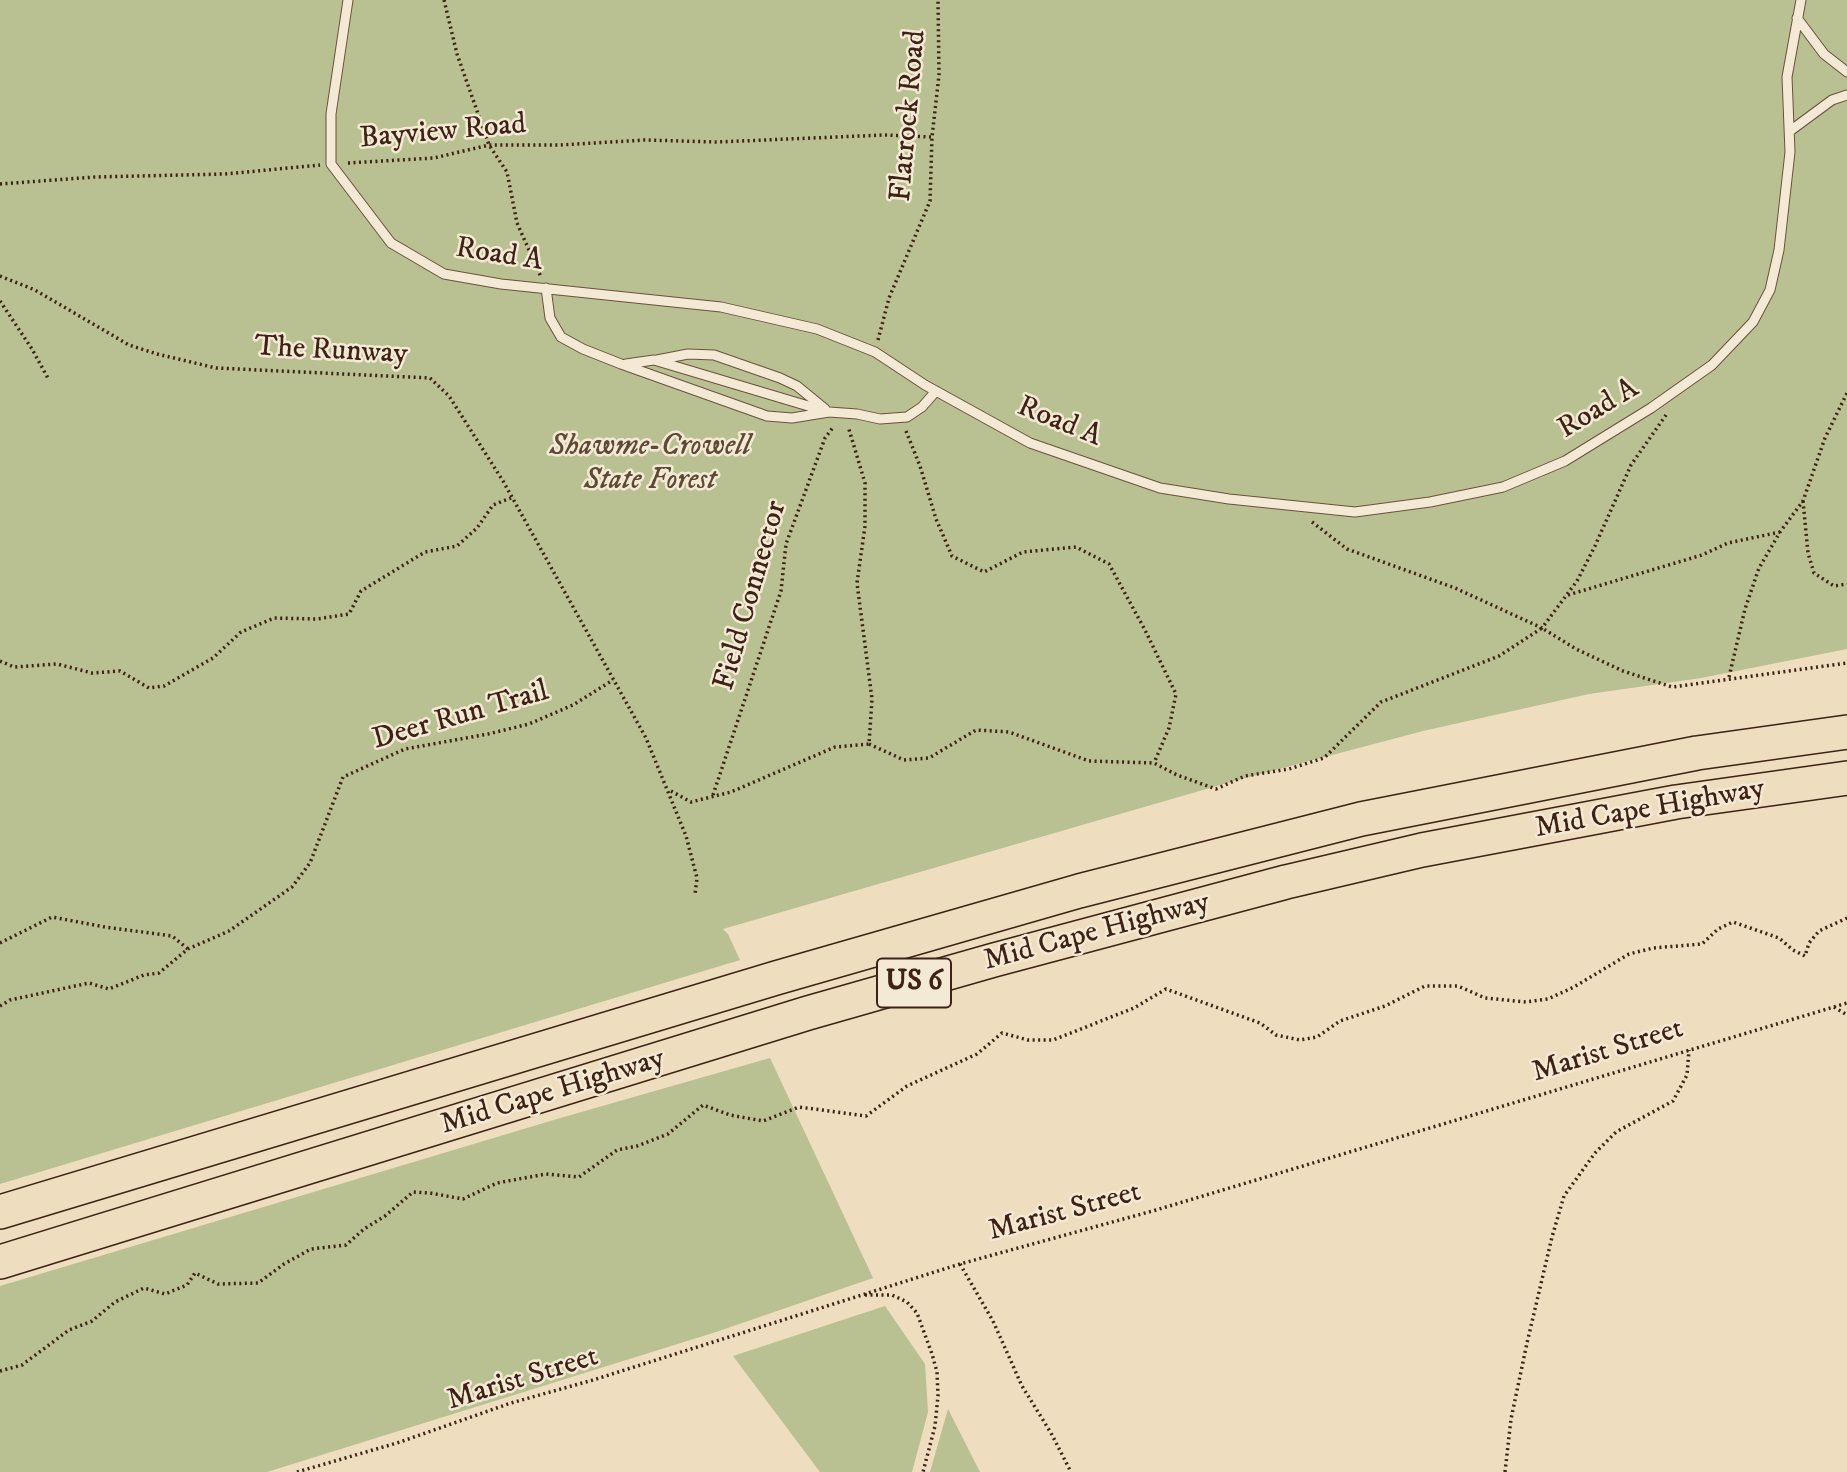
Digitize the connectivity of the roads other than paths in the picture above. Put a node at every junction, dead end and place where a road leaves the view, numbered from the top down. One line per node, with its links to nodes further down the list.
1 (348, 0): 7 (lane, Road A)
2 (1801, 0): 3 (lane, Road A)
3 (1797, 18): 4 (lane); 6 (lane, Road A)
4 (1847, 72)
5 (1847, 94): 6 (lane)
6 (1790, 131): 10 (lane, Road A)
7 (546, 288): 9 (lane); 10 (lane, Road A)
8 (654, 360): 9 (lane); 11 (lane); 11 (lane)
9 (621, 364): 11 (lane)
10 (936, 391): 11 (lane)
11 (829, 412)
12 (1847, 732): 14 (highway, Mid Cape Highway / US 6)
13 (1847, 778): 15 (highway, Mid Cape Highway / US 6)
14 (0, 1212)
15 (0, 1262)

